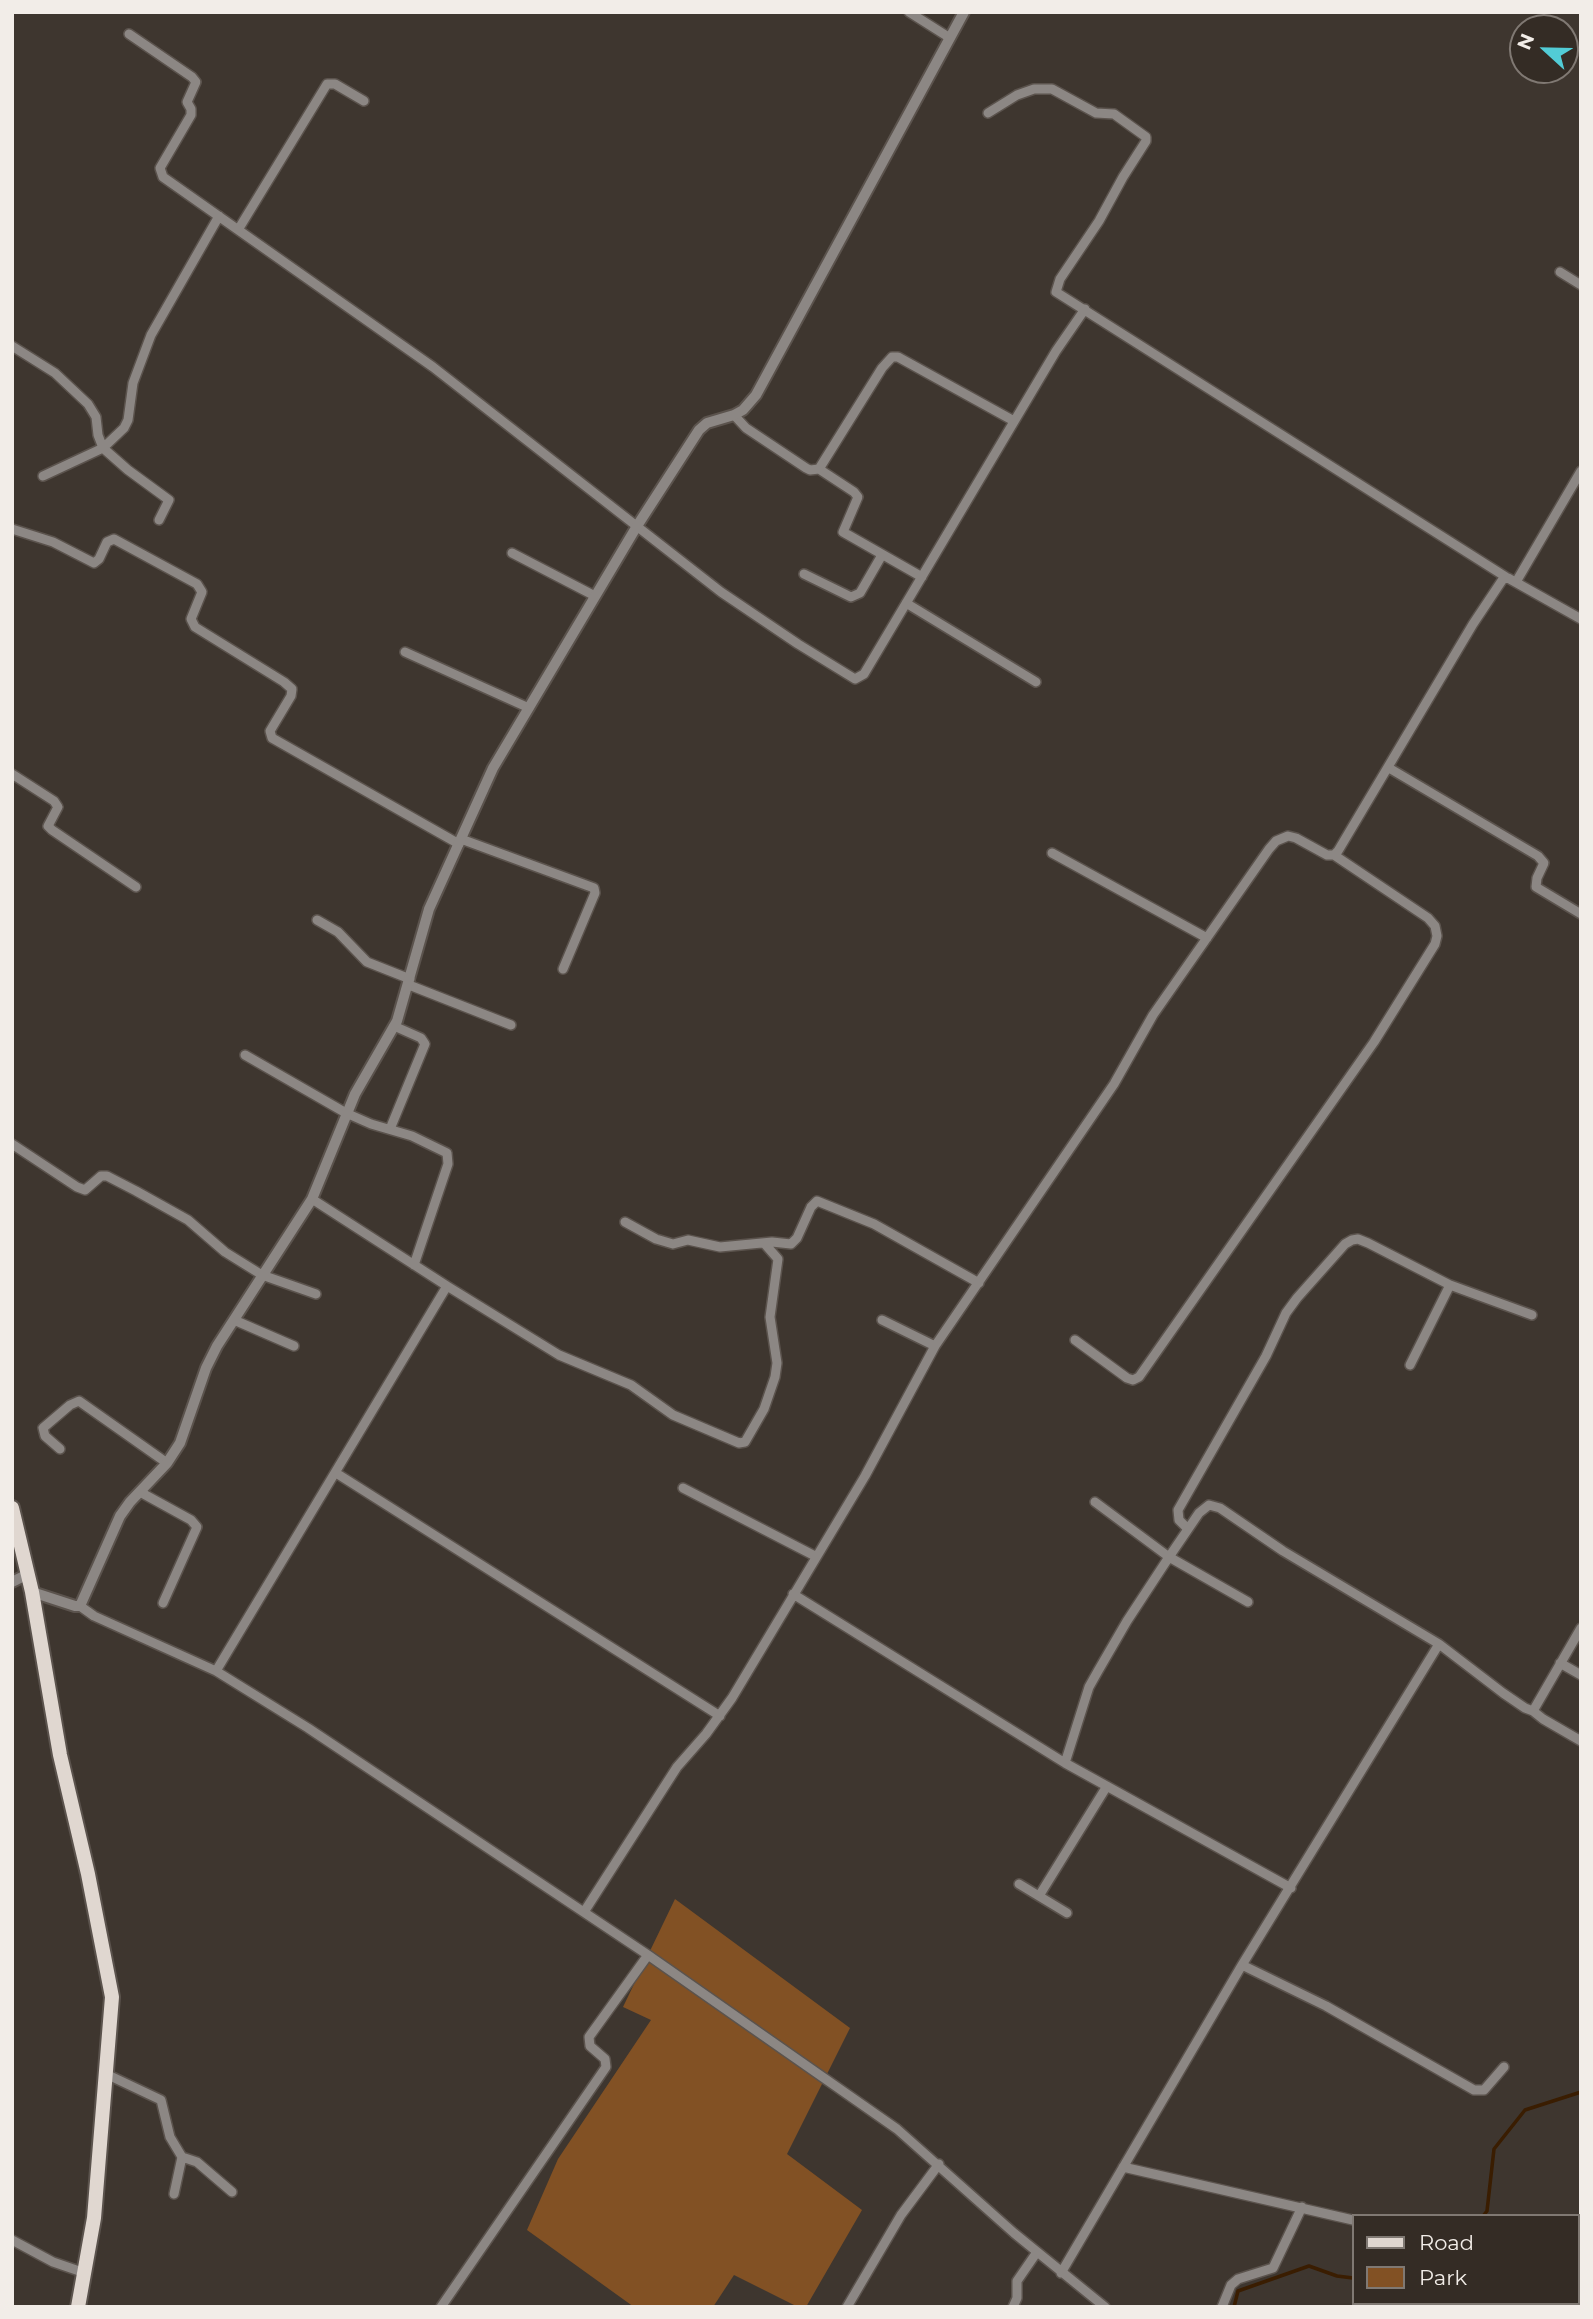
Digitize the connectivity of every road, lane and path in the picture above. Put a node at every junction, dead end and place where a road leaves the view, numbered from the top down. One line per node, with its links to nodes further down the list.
1 (909, 12): 4 (street)
2 (964, 12): 4 (street)
3 (129, 34): 7 (street)
4 (950, 38): 13 (street)
5 (364, 101): 8 (street)
6 (988, 113): 11 (street)
7 (219, 216): 8 (street); 15 (street)
8 (239, 230): 20 (street)
9 (1560, 272): 10 (street)
10 (1581, 285)
11 (1085, 309): 14 (street); 26 (street)
12 (12, 346): 15 (street)
13 (734, 415): 16 (street); 20 (street)
14 (1014, 421): 16 (street); 25 (street)
15 (103, 448): 18 (street); 19 (street)
16 (819, 469): 23 (street)
17 (1581, 471): 27 (street)
18 (43, 476)
19 (159, 520)
20 (637, 526): 28 (street); 29 (street)
21 (12, 529): 36 (street)
22 (512, 553): 28 (street)
23 (882, 555): 24 (street); 25 (street)
24 (804, 574)
25 (922, 577): 29 (street)
26 (1506, 577): 27 (street); 34 (street)
27 (1516, 582): 30 (street)
28 (596, 596): 33 (street)
29 (906, 603): 32 (street)
30 (1581, 619)
31 (405, 652): 33 (street)
32 (1036, 682)
33 (529, 708): 36 (street)
34 (1389, 768): 38 (street); 40 (street)
35 (12, 774): 39 (street)
36 (460, 842): 43 (street); 44 (street)
37 (1052, 853): 42 (street)
38 (1334, 855): 42 (street); 63 (street)
39 (136, 887)
40 (1581, 914)
41 (317, 920): 44 (street)
42 (1207, 938): 56 (street)
43 (563, 969)
44 (410, 982): 45 (street); 46 (street)
45 (511, 1025)
46 (394, 1026): 48 (street); 49 (street)
47 (245, 1055): 48 (street)
48 (346, 1113): 49 (street); 51 (street)
49 (390, 1129): 54 (street)
50 (12, 1144): 55 (street)
51 (312, 1199): 54 (street); 55 (street)
52 (625, 1222): 53 (street)
53 (764, 1243): 56 (street); 58 (street)
54 (414, 1265): 58 (street)
55 (262, 1275): 59 (street); 61 (street)
56 (979, 1283): 65 (street)
57 (1450, 1285): 60 (street); 66 (street); 74 (street)
58 (447, 1286): 69 (street)
59 (317, 1294)
60 (1532, 1315)
61 (234, 1320): 64 (street); 68 (street)
62 (882, 1320): 65 (street)
63 (1075, 1340)
64 (294, 1346)
65 (935, 1346): 75 (street)
66 (1410, 1365)
67 (60, 1449): 68 (street)
68 (167, 1463): 71 (street)
69 (336, 1473): 87 (street); 90 (street)
70 (682, 1488): 75 (street)
71 (140, 1492): 82 (street); 83 (street)
72 (1095, 1502): 76 (street)
73 (12, 1508): 77 (main road)
74 (1188, 1529): 76 (street); 85 (street)
75 (815, 1556): 80 (street)
76 (1169, 1557): 81 (street); 92 (street)
77 (26, 1575): 78 (street); 79 (main road)
78 (12, 1582)
79 (32, 1592): 83 (street); 102 (main road)
80 (793, 1594): 90 (street); 92 (street)
81 (1248, 1602)
82 (163, 1603)
83 (80, 1606): 87 (street)
84 (1581, 1628): 86 (street)
85 (1439, 1644): 89 (street); 95 (street)
86 (1560, 1664): 88 (street); 89 (street)
87 (216, 1671): 97 (street)
88 (1581, 1675)
89 (1533, 1711): 91 (street)
90 (720, 1716): 97 (street)
91 (1581, 1741)
92 (1065, 1763): 93 (street)
93 (1107, 1786): 95 (street); 96 (street)
94 (1019, 1884): 96 (street)
95 (1291, 1888): 100 (street)
96 (1039, 1896): 98 (street)
97 (584, 1912): 99 (street)
98 (1067, 1913)
99 (648, 1955): 104 (street); 115 (street)
100 (1242, 1965): 101 (street); 105 (street)
101 (1504, 2067)
102 (106, 2074): 103 (street); 112 (main road)
103 (182, 2157): 106 (street); 107 (street)
104 (939, 2164): 111 (street); 116 (street)
105 (1123, 2167): 108 (street); 113 (street)
106 (232, 2192)
107 (174, 2194)
108 (1302, 2207): 109 (street); 119 (street)
109 (1352, 2220)
110 (12, 2240): 112 (street)
111 (1037, 2252): 113 (street); 117 (street)
112 (85, 2273): 114 (main road)
113 (1061, 2273): 118 (street)
114 (78, 2307)
115 (441, 2307)
116 (847, 2307)
117 (1013, 2307)
118 (1105, 2307)
119 (1222, 2307)

